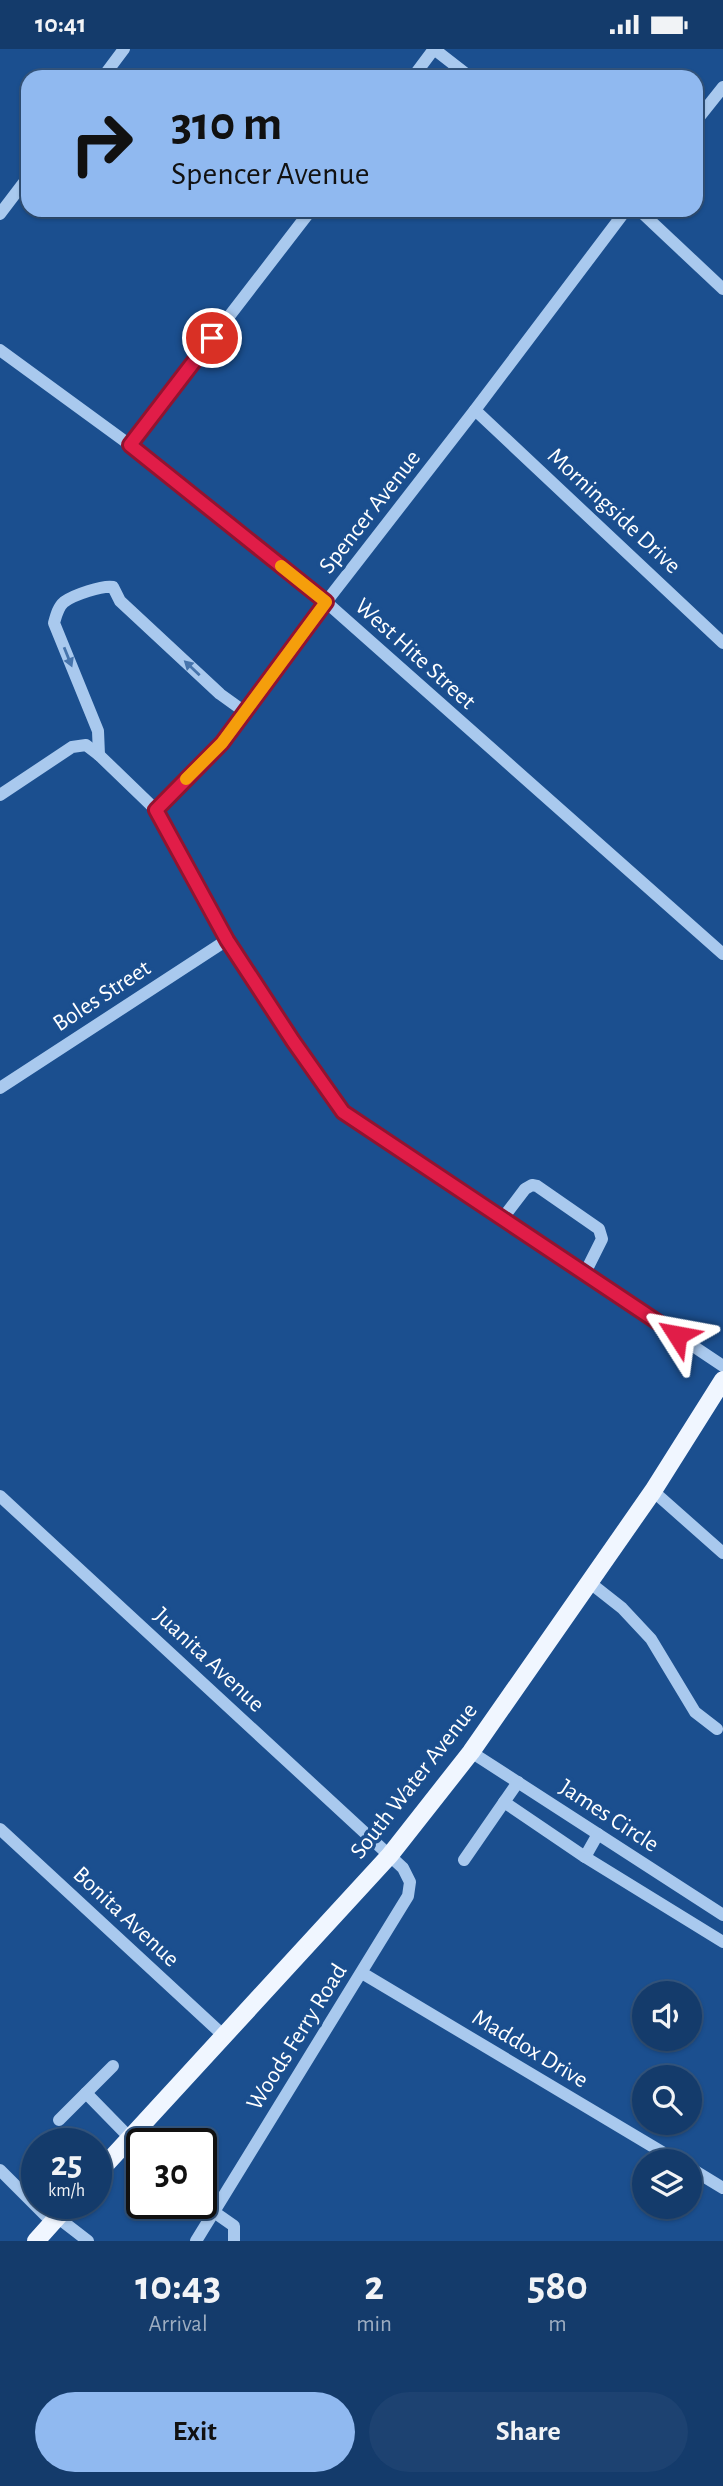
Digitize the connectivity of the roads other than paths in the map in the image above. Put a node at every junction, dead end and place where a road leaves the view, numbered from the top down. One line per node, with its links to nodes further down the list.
1 (124, 49): 3 (street)
2 (434, 49): 4 (street); 5 (street)
3 (108, 70)
4 (418, 70)
5 (461, 70)
6 (723, 87): 7 (street)
7 (703, 112)
8 (21, 186): 9 (street)
9 (0, 214)
10 (305, 217): 16 (street)
11 (621, 217): 15 (street, Spencer Avenue)
12 (646, 217): 13 (street)
13 (723, 289)
14 (0, 349): 16 (street, West Hite Street)
15 (475, 410): 17 (street, Spencer Avenue); 18 (street, Morningside Drive)
16 (130, 445): 17 (street, West Hite Street)
17 (326, 602): 19 (street, Spencer Avenue); 24 (street, West Hite Street)
18 (723, 643)
19 (245, 712): 20 (street, one-way to 20); 22 (street, Spencer Avenue)
20 (99, 755): 21 (street); 22 (street)
21 (0, 795)
22 (156, 810): 23 (street)
23 (227, 940): 25 (street, Boles Street); 26 (street)
24 (723, 954)
25 (0, 1088)
26 (503, 1218): 27 (street); 27 (street)
27 (585, 1273): 28 (street)
28 (723, 1366)
29 (723, 1380): 30 (main road, South Water Avenue)
30 (653, 1491): 32 (street); 33 (main road, South Water Avenue)
31 (0, 1496): 40 (street, Juanita Avenue)
32 (723, 1553)
33 (589, 1582): 34 (street); 35 (main road, South Water Avenue)
34 (717, 1729)
35 (471, 1752): 36 (street, James Circle); 40 (main road, South Water Avenue)
36 (518, 1782): 37 (street); 39 (street, James Circle)
37 (504, 1802): 41 (street); 42 (street)
38 (0, 1829): 46 (street, Bonita Avenue)
39 (598, 1834): 41 (street); 43 (street, James Circle)
40 (390, 1855): 45 (street, Woods Ferry Road); 46 (main road, South Water Avenue)
41 (585, 1857): 44 (street)
42 (464, 1860)
43 (723, 1916)
44 (722, 1939)
45 (362, 1973): 53 (street, Maddox Drive); 58 (street, Woods Ferry Road)
46 (224, 2036): 50 (main road, South Water Avenue)
47 (113, 2066): 48 (street)
48 (86, 2093): 49 (street); 51 (street)
49 (59, 2120)
50 (140, 2128)
51 (126, 2135)
52 (126, 2143): 54 (main road, South Water Avenue)
53 (657, 2149)
54 (112, 2158)
55 (0, 2170): 61 (street)
56 (702, 2175): 57 (street)
57 (723, 2188)
58 (217, 2207)
59 (217, 2214): 65 (street)
60 (210, 2219): 64 (street, Woods Ferry Road)
61 (55, 2220): 62 (main road); 63 (street)
62 (36, 2241)
63 (88, 2241)
64 (197, 2241)
65 (234, 2241)

